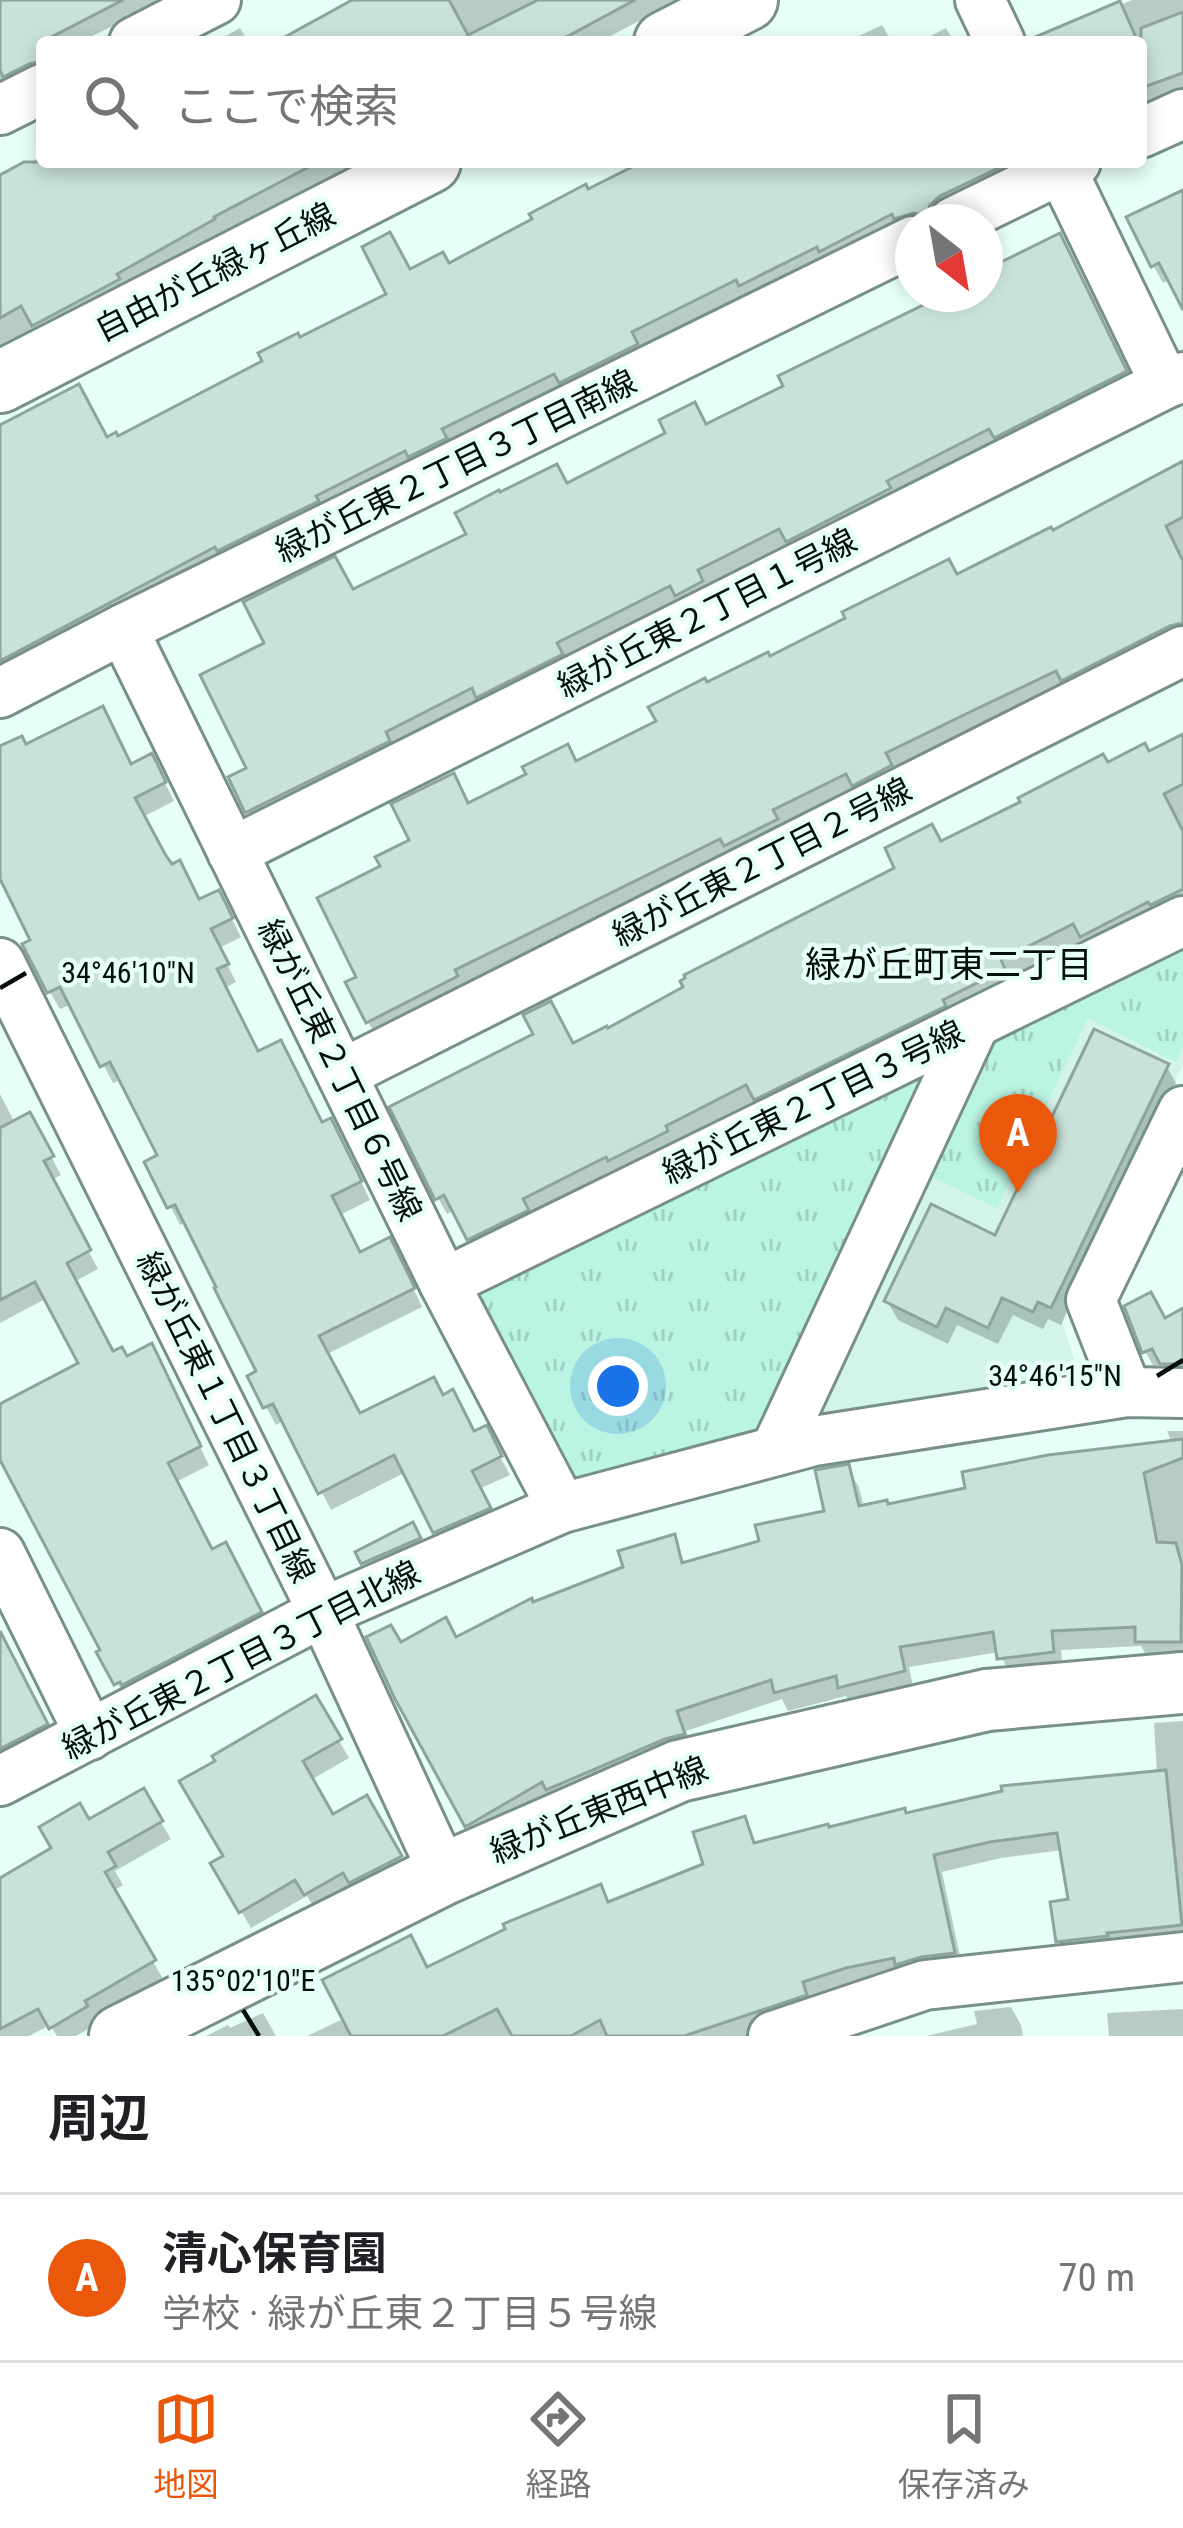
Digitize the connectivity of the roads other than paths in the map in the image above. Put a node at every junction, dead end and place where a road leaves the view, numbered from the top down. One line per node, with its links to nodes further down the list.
1 (216, 0): 4 (street)
2 (747, 0): 5 (street)
3 (980, 0): 6 (street)
4 (146, 36)
5 (677, 36)
6 (997, 36)
7 (36, 92): 8 (street)
8 (0, 110)
9 (1183, 114): 10 (street)
10 (1147, 130)
11 (418, 168): 17 (street, 自由が丘緑ヶ丘線)
12 (1057, 168): 14 (street)
13 (1067, 168): 16 (street)
14 (987, 204)
15 (895, 251): 18 (street, 緑が丘東２丁目３丁目南線)
16 (1174, 381): 21 (street, 緑が丘東２丁目１号線)
17 (0, 382)
18 (123, 629): 20 (street, 緑が丘東２丁目３丁目南線); 21 (street, 緑が丘東２丁目６号線)
19 (1183, 651): 25 (street, 緑が丘東２丁目２号線)
20 (0, 693)
21 (232, 851): 25 (street, 緑が丘東２丁目６号線)
22 (1183, 922): 24 (street, 緑が丘東２丁目３号線)
23 (0, 964): 33 (street, 緑が丘東１丁目３丁目線)
24 (975, 1024): 27 (street, 緑が丘東２丁目３号線); 30 (street)
25 (341, 1074): 27 (street, 緑が丘東２丁目６号線)
26 (1183, 1111): 28 (street)
27 (444, 1283): 31 (street, 緑が丘東２丁目６号線)
28 (1127, 1392): 29 (street, 緑が丘東２丁目３丁目北線); 30 (street, 緑が丘東２丁目３丁目北線)
29 (1183, 1393)
30 (775, 1451): 31 (street, 緑が丘東２丁目３丁目北線)
31 (562, 1508): 33 (street, 緑が丘東２丁目３丁目北線)
32 (0, 1552): 35 (street)
33 (323, 1612): 35 (street, 緑が丘東２丁目３丁目北線); 37 (street, 緑が丘東１丁目３丁目線)
34 (1183, 1683): 37 (street, 緑が丘東西中線)
35 (90, 1735): 36 (street, 緑が丘東２丁目３丁目北線)
36 (0, 1780)
37 (443, 1874): 39 (street, 緑が丘東西中線)
38 (1183, 1957): 40 (street)
39 (120, 2036)
40 (773, 2036)

